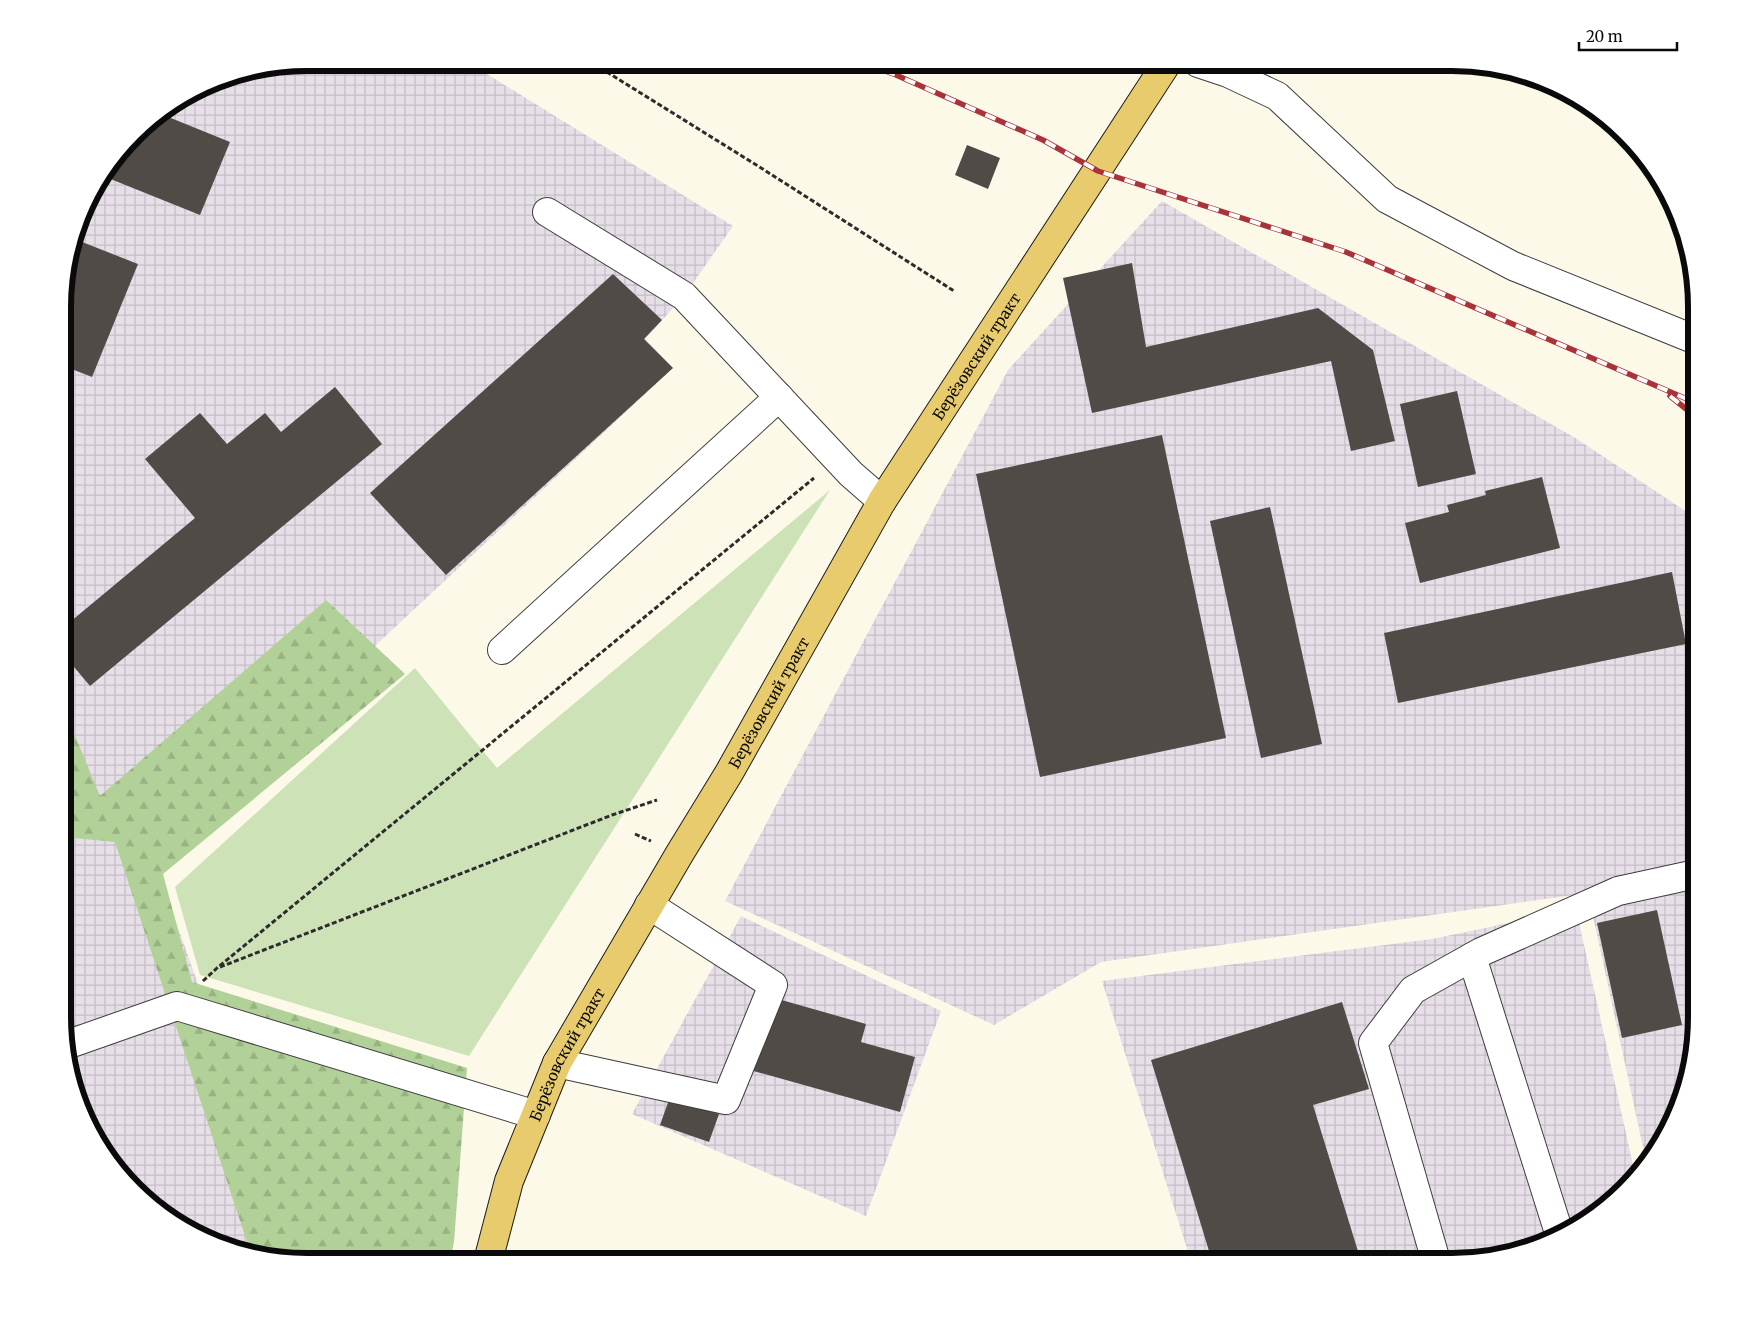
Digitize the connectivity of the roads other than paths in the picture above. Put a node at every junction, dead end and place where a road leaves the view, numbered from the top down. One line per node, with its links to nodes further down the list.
1 (1162, 71): 6 (main road, Берёзовский тракт)
2 (1222, 71): 4 (street)
3 (547, 212): 5 (street)
4 (1688, 337)
5 (779, 397): 6 (street); 7 (street)
6 (882, 500): 9 (main road, Берёзовский тракт)
7 (502, 650)
8 (1688, 876): 10 (street)
9 (649, 905): 12 (main road, Берёзовский тракт); 12 (street)
10 (1472, 957): 14 (street); 16 (street)
11 (73, 1043): 13 (street)
12 (557, 1063): 13 (main road, Берёзовский тракт)
13 (536, 1115): 15 (main road, Берёзовский тракт)
14 (1557, 1227)
15 (490, 1253)
16 (1433, 1253)

